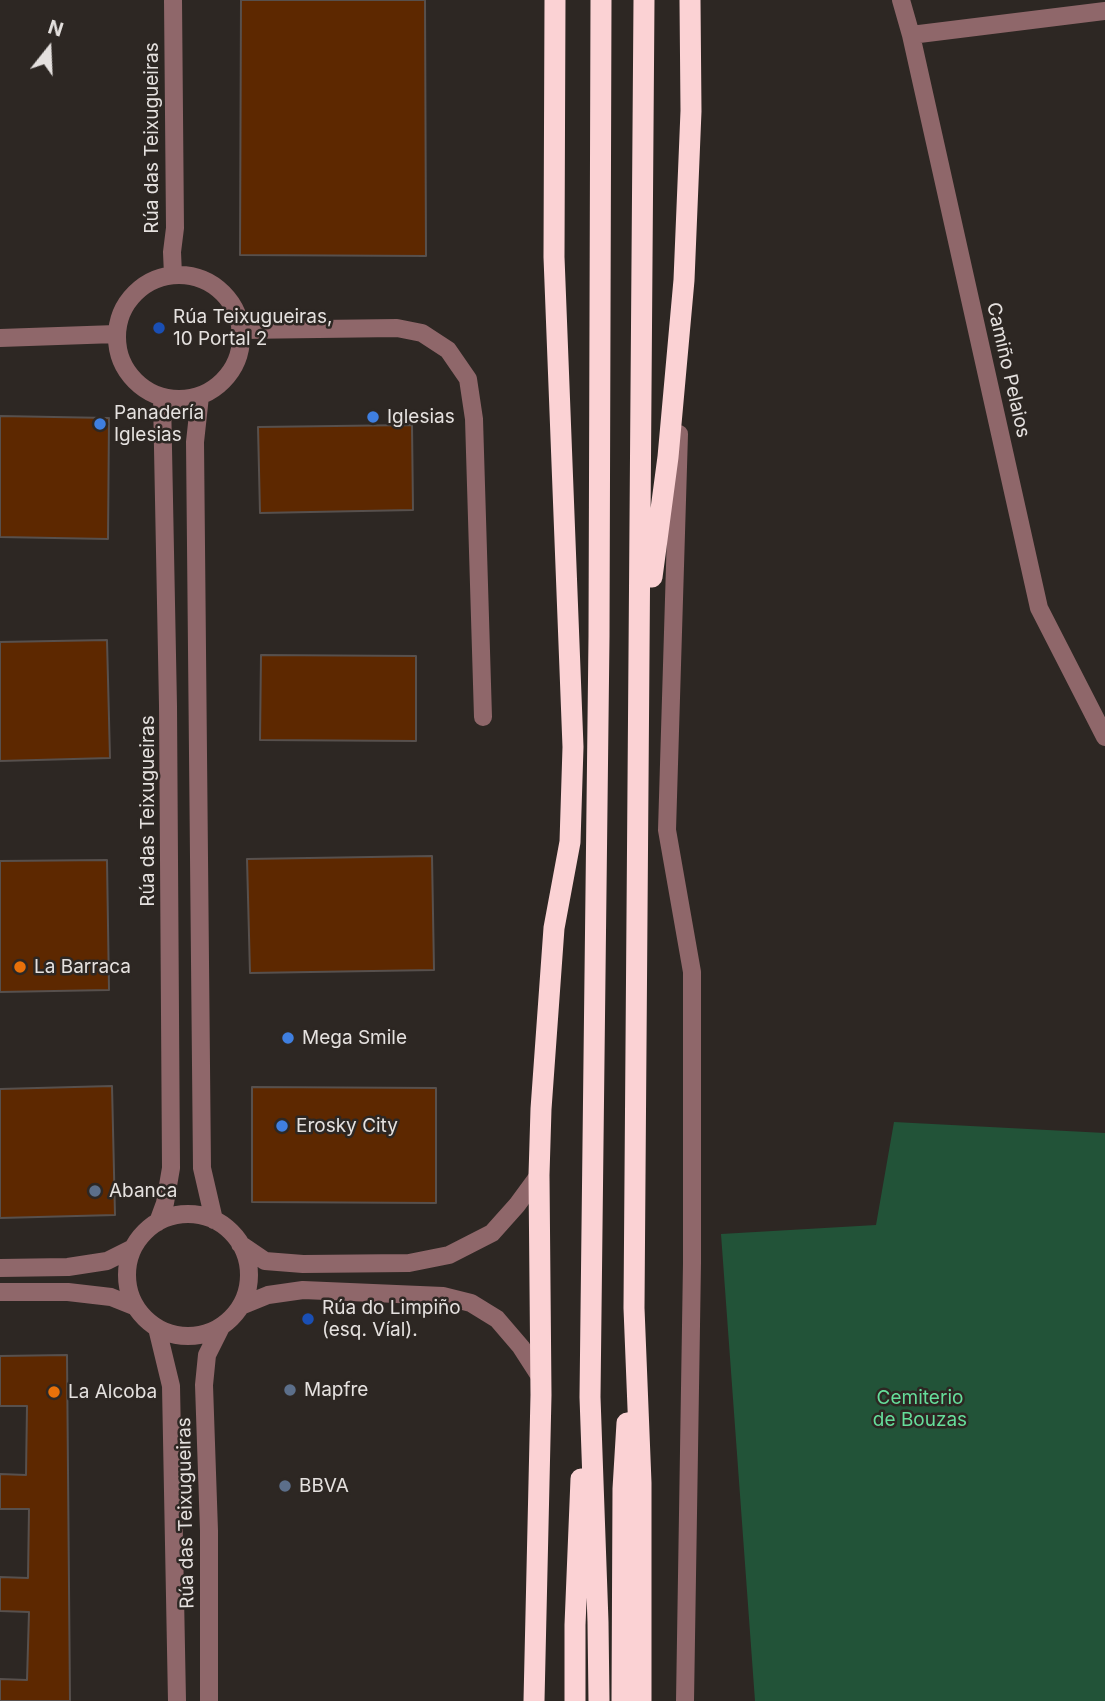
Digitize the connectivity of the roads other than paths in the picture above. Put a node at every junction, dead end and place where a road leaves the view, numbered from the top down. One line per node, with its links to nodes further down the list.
1 (173, 0): 9 (street, Rúa das Teixugueiras)
2 (555, 0): 16 (highway)
3 (601, 0): 17 (highway)
4 (645, 0): 18 (highway)
5 (690, 0): 10 (highway)
6 (901, 0): 8 (street, Camiño Pelaios)
7 (1105, 11): 8 (street)
8 (911, 35): 20 (street, Camiño Pelaios)
9 (173, 275): 11 (street); 12 (street)
10 (684, 280): 18 (highway); 42 (street)
11 (240, 330): 14 (street); 19 (street)
12 (116, 334): 13 (street); 15 (street)
13 (0, 338)
14 (200, 396): 15 (street); 22 (street)
15 (162, 397): 23 (street, Rúa das Teixugueiras)
16 (565, 509): 17 (highway); 21 (highway)
17 (599, 637): 34 (highway)
18 (640, 666): 30 (highway)
19 (483, 717)
20 (1105, 737)
21 (539, 1175): 24 (street); 33 (highway)
22 (214, 1220): 23 (street); 24 (street)
23 (158, 1222): 25 (street, Rúa das Teixugueiras)
24 (240, 1244): 28 (street)
25 (133, 1248): 26 (street); 29 (street)
26 (0, 1268)
27 (0, 1292): 29 (street)
28 (241, 1306): 31 (street, Rúa das Teixugueiras); 33 (street)
29 (136, 1307): 32 (street)
30 (634, 1308): 40 (highway); 41 (highway)
31 (221, 1327): 32 (street); 36 (street, Rúa das Teixugueiras)
32 (157, 1328): 35 (street, Rúa das Teixugueiras)
33 (541, 1378): 37 (highway)
34 (590, 1397): 38 (highway); 39 (highway)
35 (177, 1701)
36 (209, 1701)
37 (534, 1701)
38 (575, 1701)
39 (599, 1701)
40 (622, 1701)
41 (641, 1701)
42 (685, 1701)

